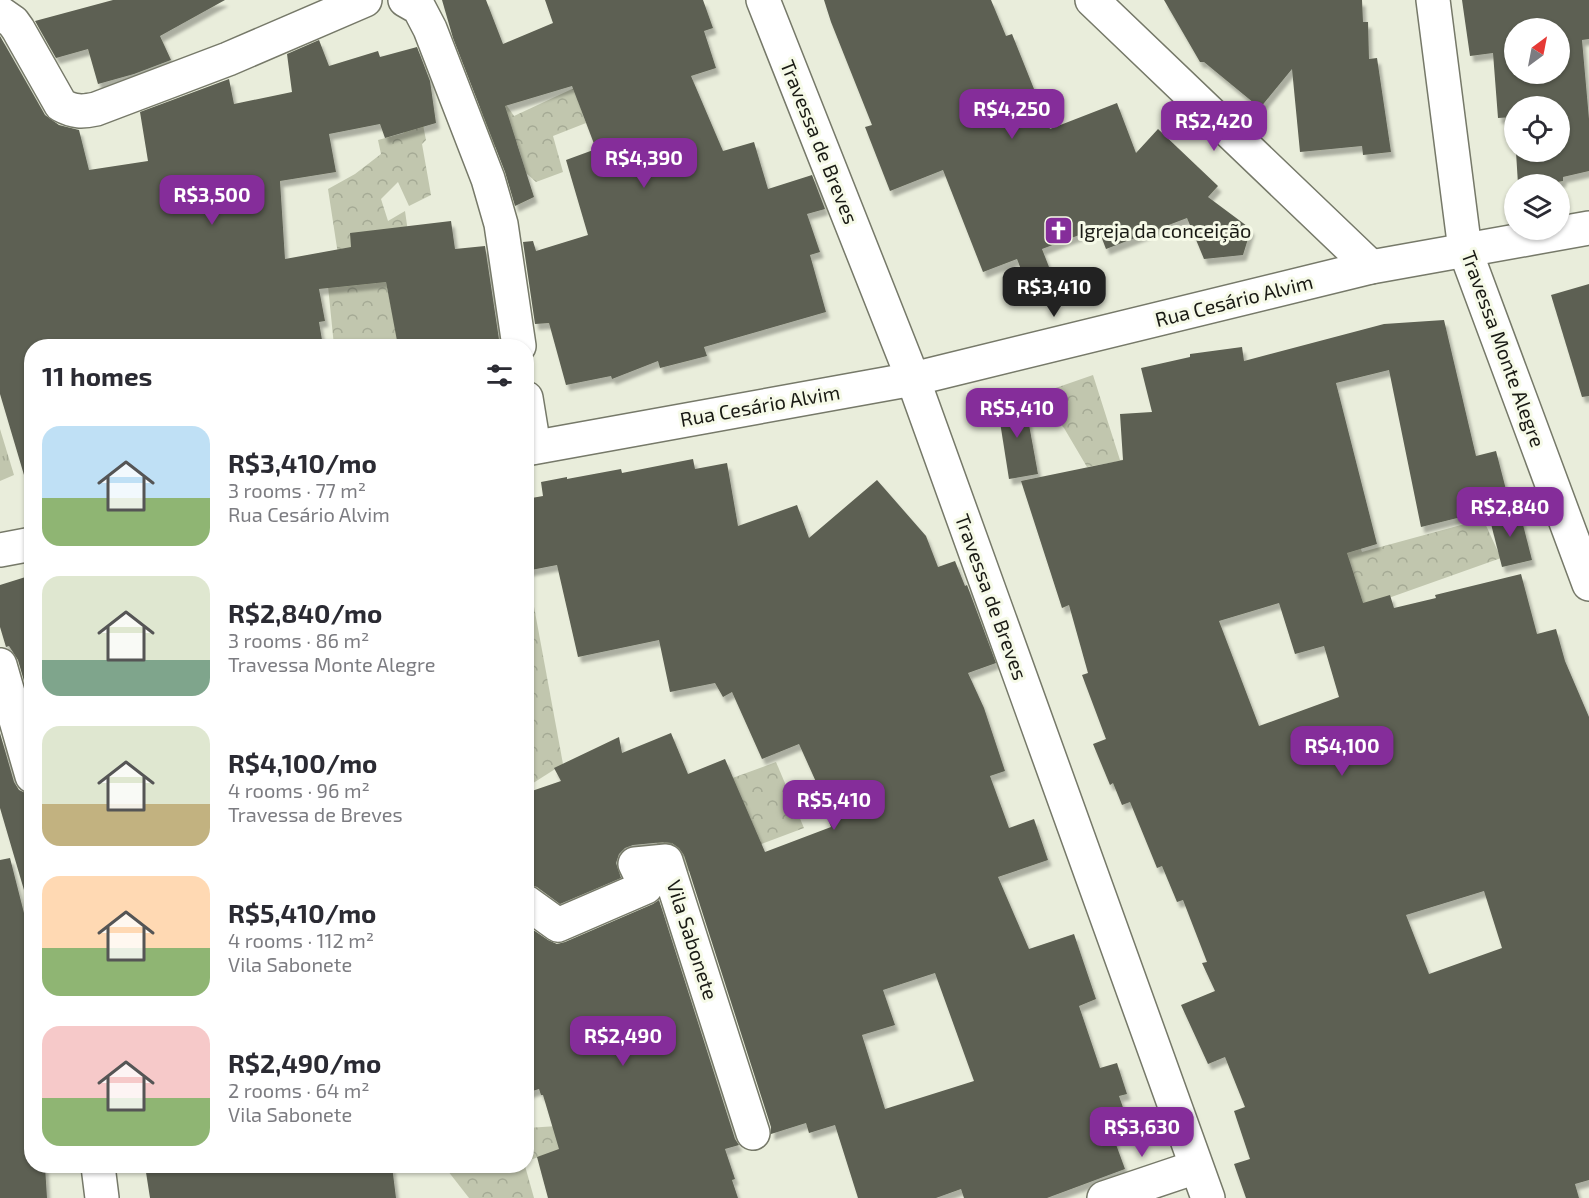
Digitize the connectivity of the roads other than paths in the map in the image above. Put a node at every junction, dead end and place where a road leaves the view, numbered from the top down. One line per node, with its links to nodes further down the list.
1 (365, 0): 6 (street)
2 (405, 0): 10 (street)
3 (763, 0): 11 (street, Travessa de Breves)
4 (1092, 0): 9 (street)
5 (1433, 0): 8 (street, Travessa Monte Alegre)
6 (0, 13)
7 (1589, 228): 8 (street, Rua Cesário Alvim)
8 (1465, 250): 9 (street, Rua Cesário Alvim); 15 (street, Travessa Monte Alegre)
9 (1371, 267): 11 (street, Rua Cesário Alvim)
10 (518, 339)
11 (913, 379): 12 (street, Rua Cesário Alvim); 20 (street, Travessa de Breves)
12 (534, 447)
13 (24, 546): 14 (street)
14 (0, 550)
15 (1589, 584)
16 (0, 664): 17 (street)
17 (24, 748)
18 (534, 908): 19 (street, Vila Sabonete)
19 (753, 1133)
20 (1196, 1167): 23 (street); 24 (street, Travessa de Breves)
21 (99, 1173): 22 (street)
22 (102, 1198)
23 (1104, 1198)
24 (1208, 1198)

